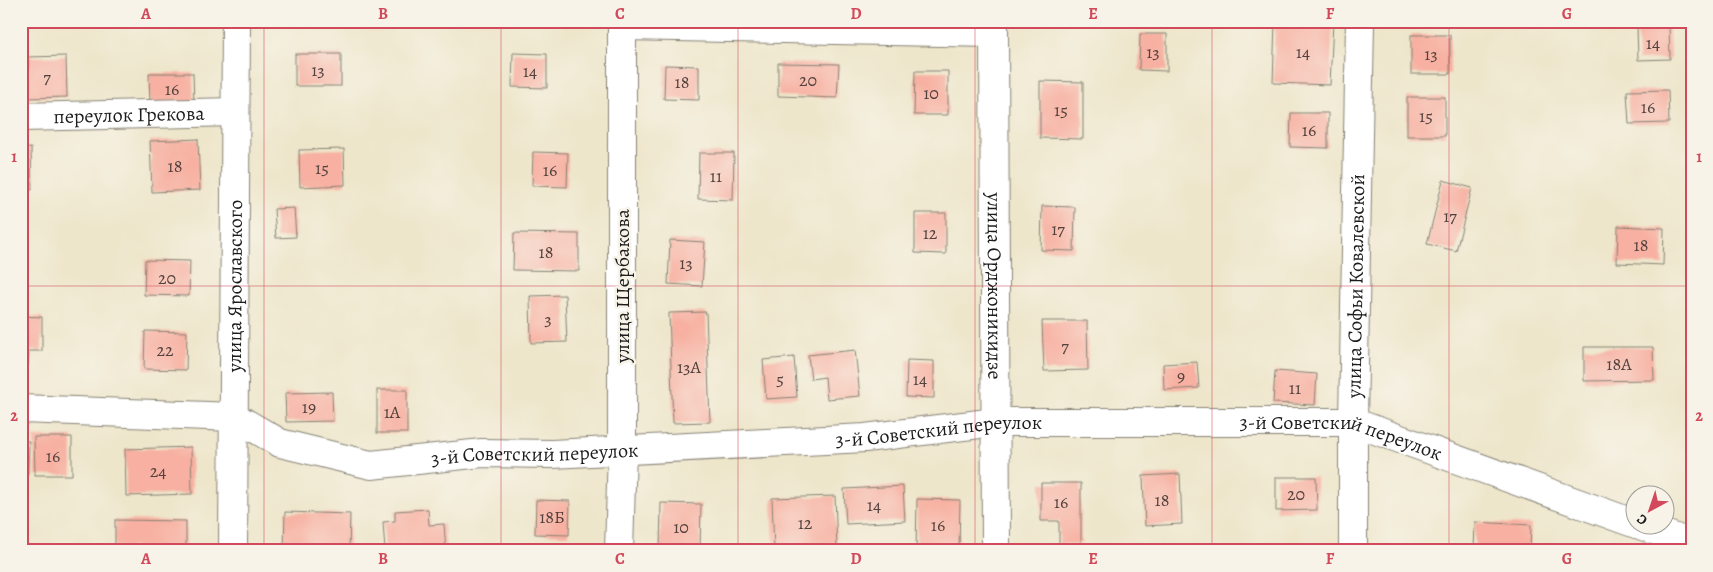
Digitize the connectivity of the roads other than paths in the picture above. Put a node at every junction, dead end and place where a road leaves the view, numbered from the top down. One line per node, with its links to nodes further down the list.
1 (236, 21): 5 (street, улица Ярославского)
2 (1360, 21): 10 (street, улица Софьи Ковалевской)
3 (622, 24): 4 (street); 11 (street, улица Щербакова)
4 (994, 27): 9 (street, улица Орджоникидзе)
5 (235, 112): 6 (street, переулок Грекова); 8 (street, улица Ярославского)
6 (21, 117)
7 (21, 408): 8 (street)
8 (235, 417): 11 (street, 3-й Советский переулок); 15 (street, улица Ярославского)
9 (996, 422): 10 (street, 3-й Советский переулок); 11 (street, 3-й Советский переулок); 17 (street, улица Орджоникидзе)
10 (1353, 422): 12 (street, 3-й Советский переулок); 18 (street, улица Софьи Ковалевской)
11 (622, 449): 16 (street, улица Щербакова)
12 (1626, 520)
13 (1664, 534): 14 (street, 3-й Советский переулок)
14 (1692, 544)
15 (233, 551)
16 (619, 551)
17 (996, 551)
18 (1353, 551)

